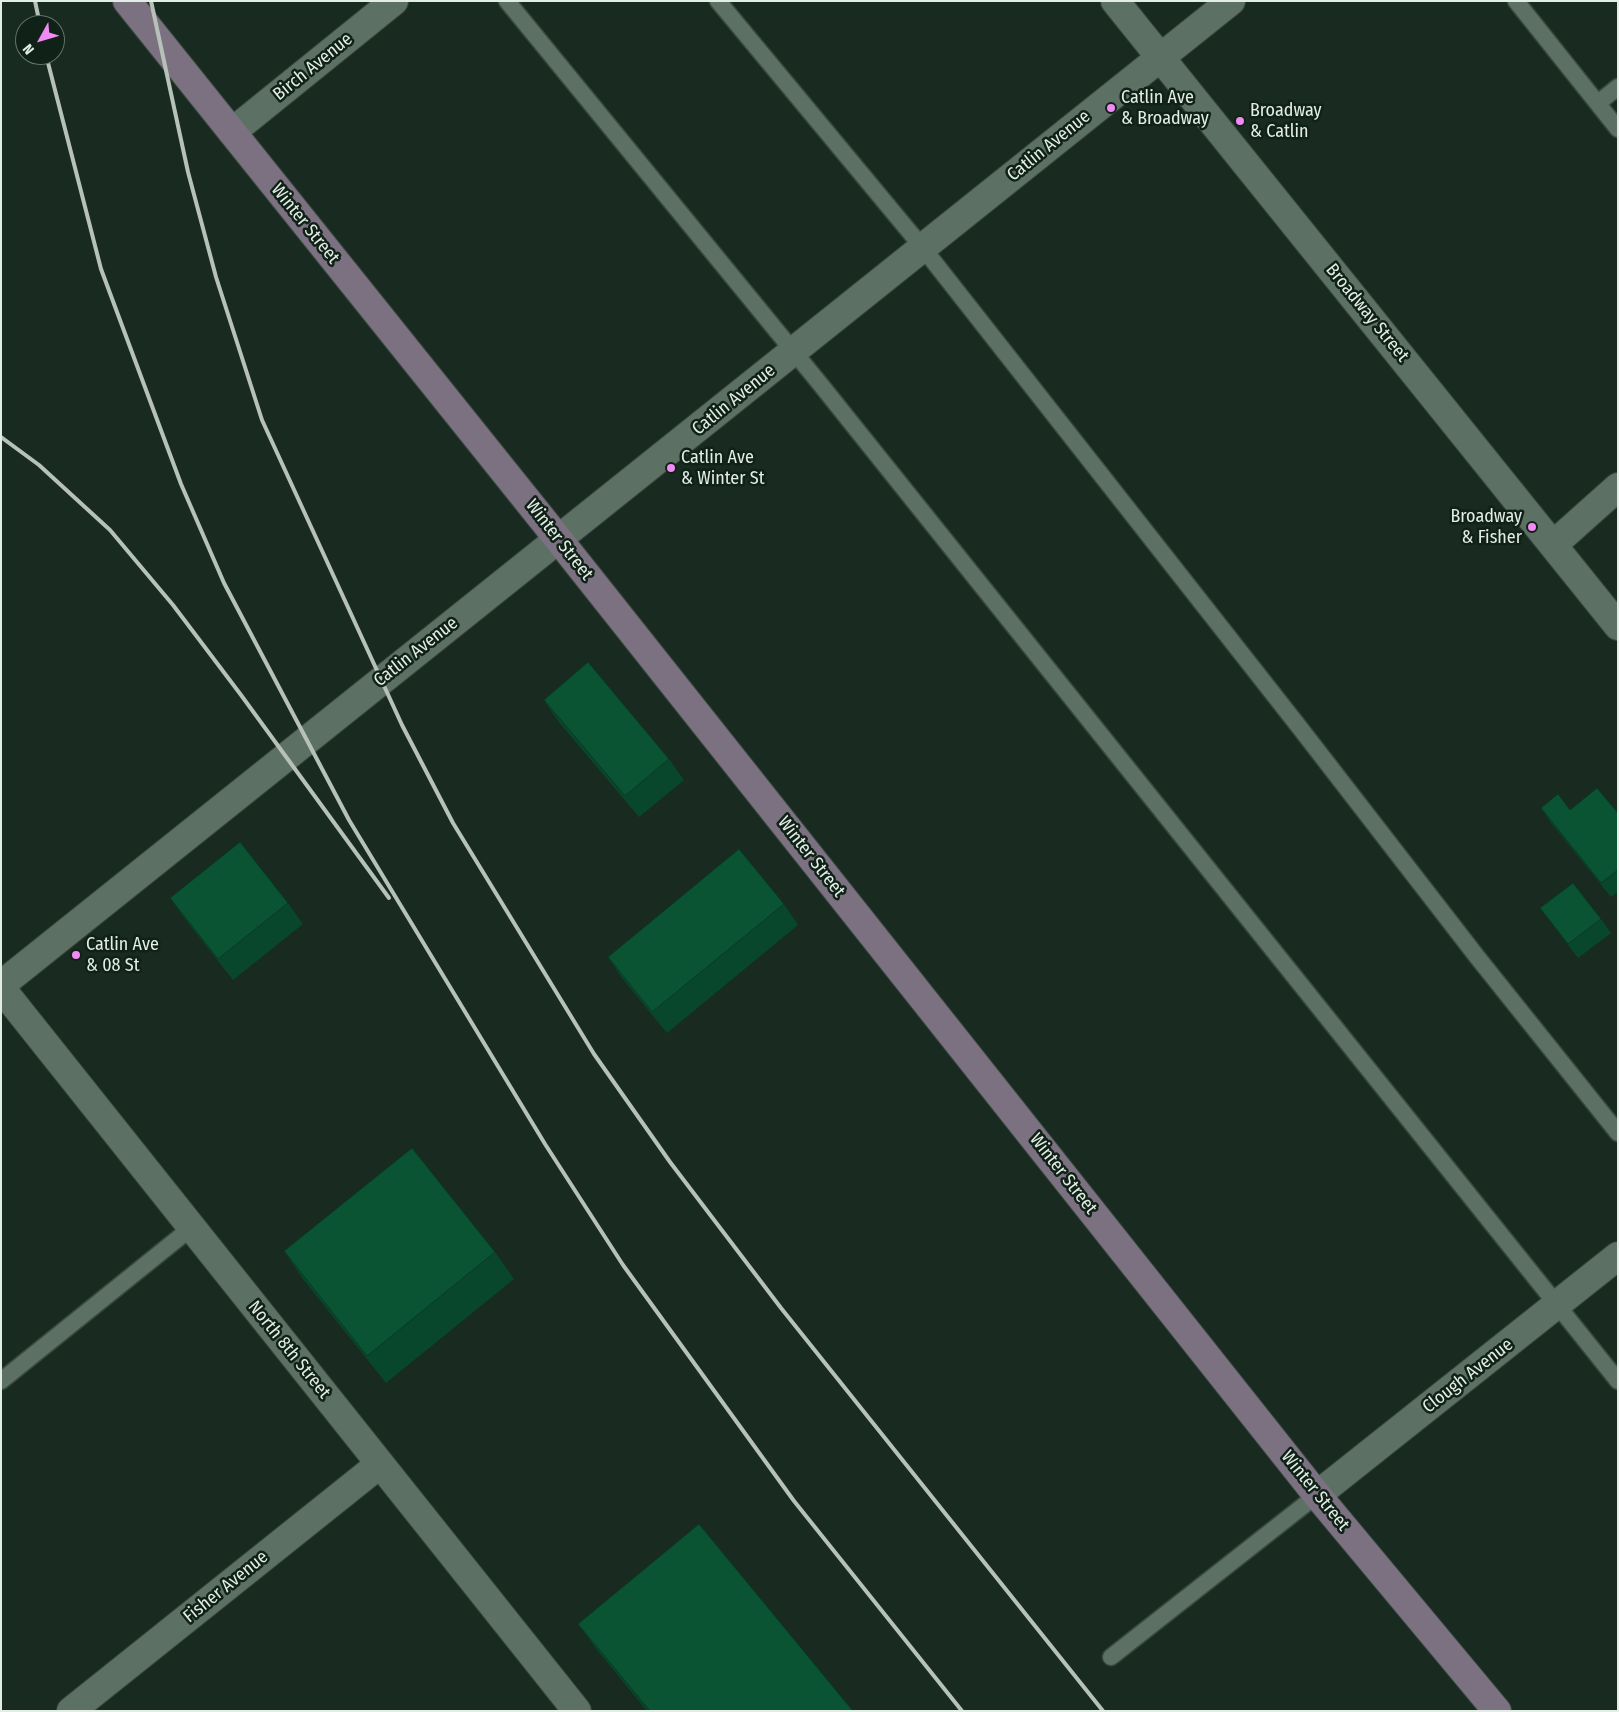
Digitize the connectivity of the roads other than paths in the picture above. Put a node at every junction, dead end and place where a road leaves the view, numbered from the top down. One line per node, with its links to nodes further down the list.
1 (127, 1): 12 (street, Winter Street)
2 (394, 1): 12 (street, Birch Avenue)
3 (507, 1): 14 (lane)
4 (718, 1): 13 (lane)
5 (1115, 1): 8 (street, Broadway Street)
6 (1231, 1): 8 (street, Catlin Avenue)
7 (1516, 1): 10 (lane)
8 (1160, 56): 13 (street, Catlin Avenue); 17 (street, Broadway Street)
9 (1618, 87): 10 (lane)
10 (1598, 103): 11 (lane)
11 (1618, 129)
12 (232, 132): 16 (street, Winter Street)
13 (924, 248): 14 (street, Catlin Avenue); 20 (lane)
14 (794, 352): 16 (street, Catlin Avenue); 23 (lane)
15 (1618, 487): 17 (street)
16 (559, 540): 19 (street, Catlin Avenue); 27 (street, Winter Street)
17 (1553, 545): 18 (street, Broadway Street)
18 (1618, 626)
19 (1, 987): 21 (street, North 8th Street)
20 (1618, 1133)
21 (191, 1228): 24 (lane); 26 (street, North 8th Street)
22 (1618, 1256): 23 (street, Clough Avenue)
23 (1556, 1306): 25 (lane); 27 (street, Clough Avenue)
24 (1, 1381)
25 (1618, 1381)
26 (380, 1464): 29 (street, North 8th Street); 30 (street, Fisher Avenue)
27 (1317, 1495): 28 (lane); 31 (street, Winter Street)
28 (1111, 1657)
29 (569, 1708)
30 (72, 1711)
31 (1497, 1711)

